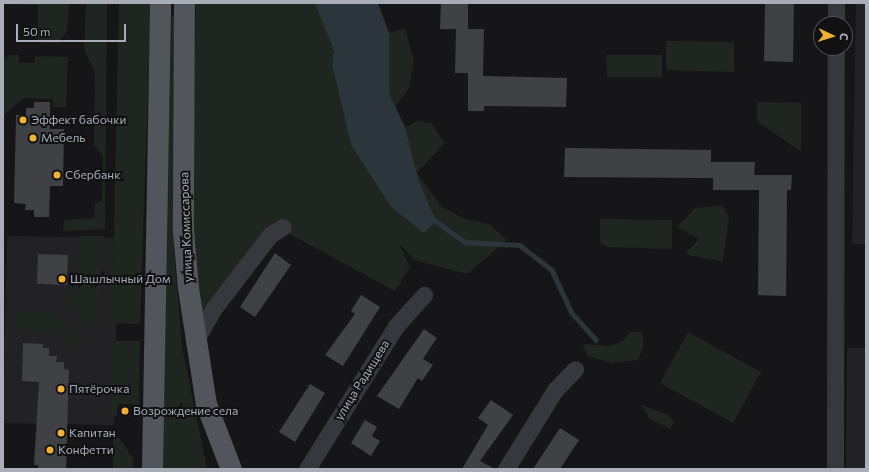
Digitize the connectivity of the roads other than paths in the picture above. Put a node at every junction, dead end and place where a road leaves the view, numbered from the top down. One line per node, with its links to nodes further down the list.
1 (160, 3): 10 (main road)
2 (184, 3): 8 (main road, улица Комиссарова)
3 (836, 3): 4 (street)
4 (836, 16)
5 (836, 56): 14 (street)
6 (283, 227): 8 (street)
7 (424, 295): 12 (street, улица Радищева)
8 (194, 343): 11 (main road, улица Комиссарова)
9 (574, 369): 13 (street)
10 (152, 469)
11 (231, 469)
12 (307, 469)
13 (506, 469)
14 (835, 469)

